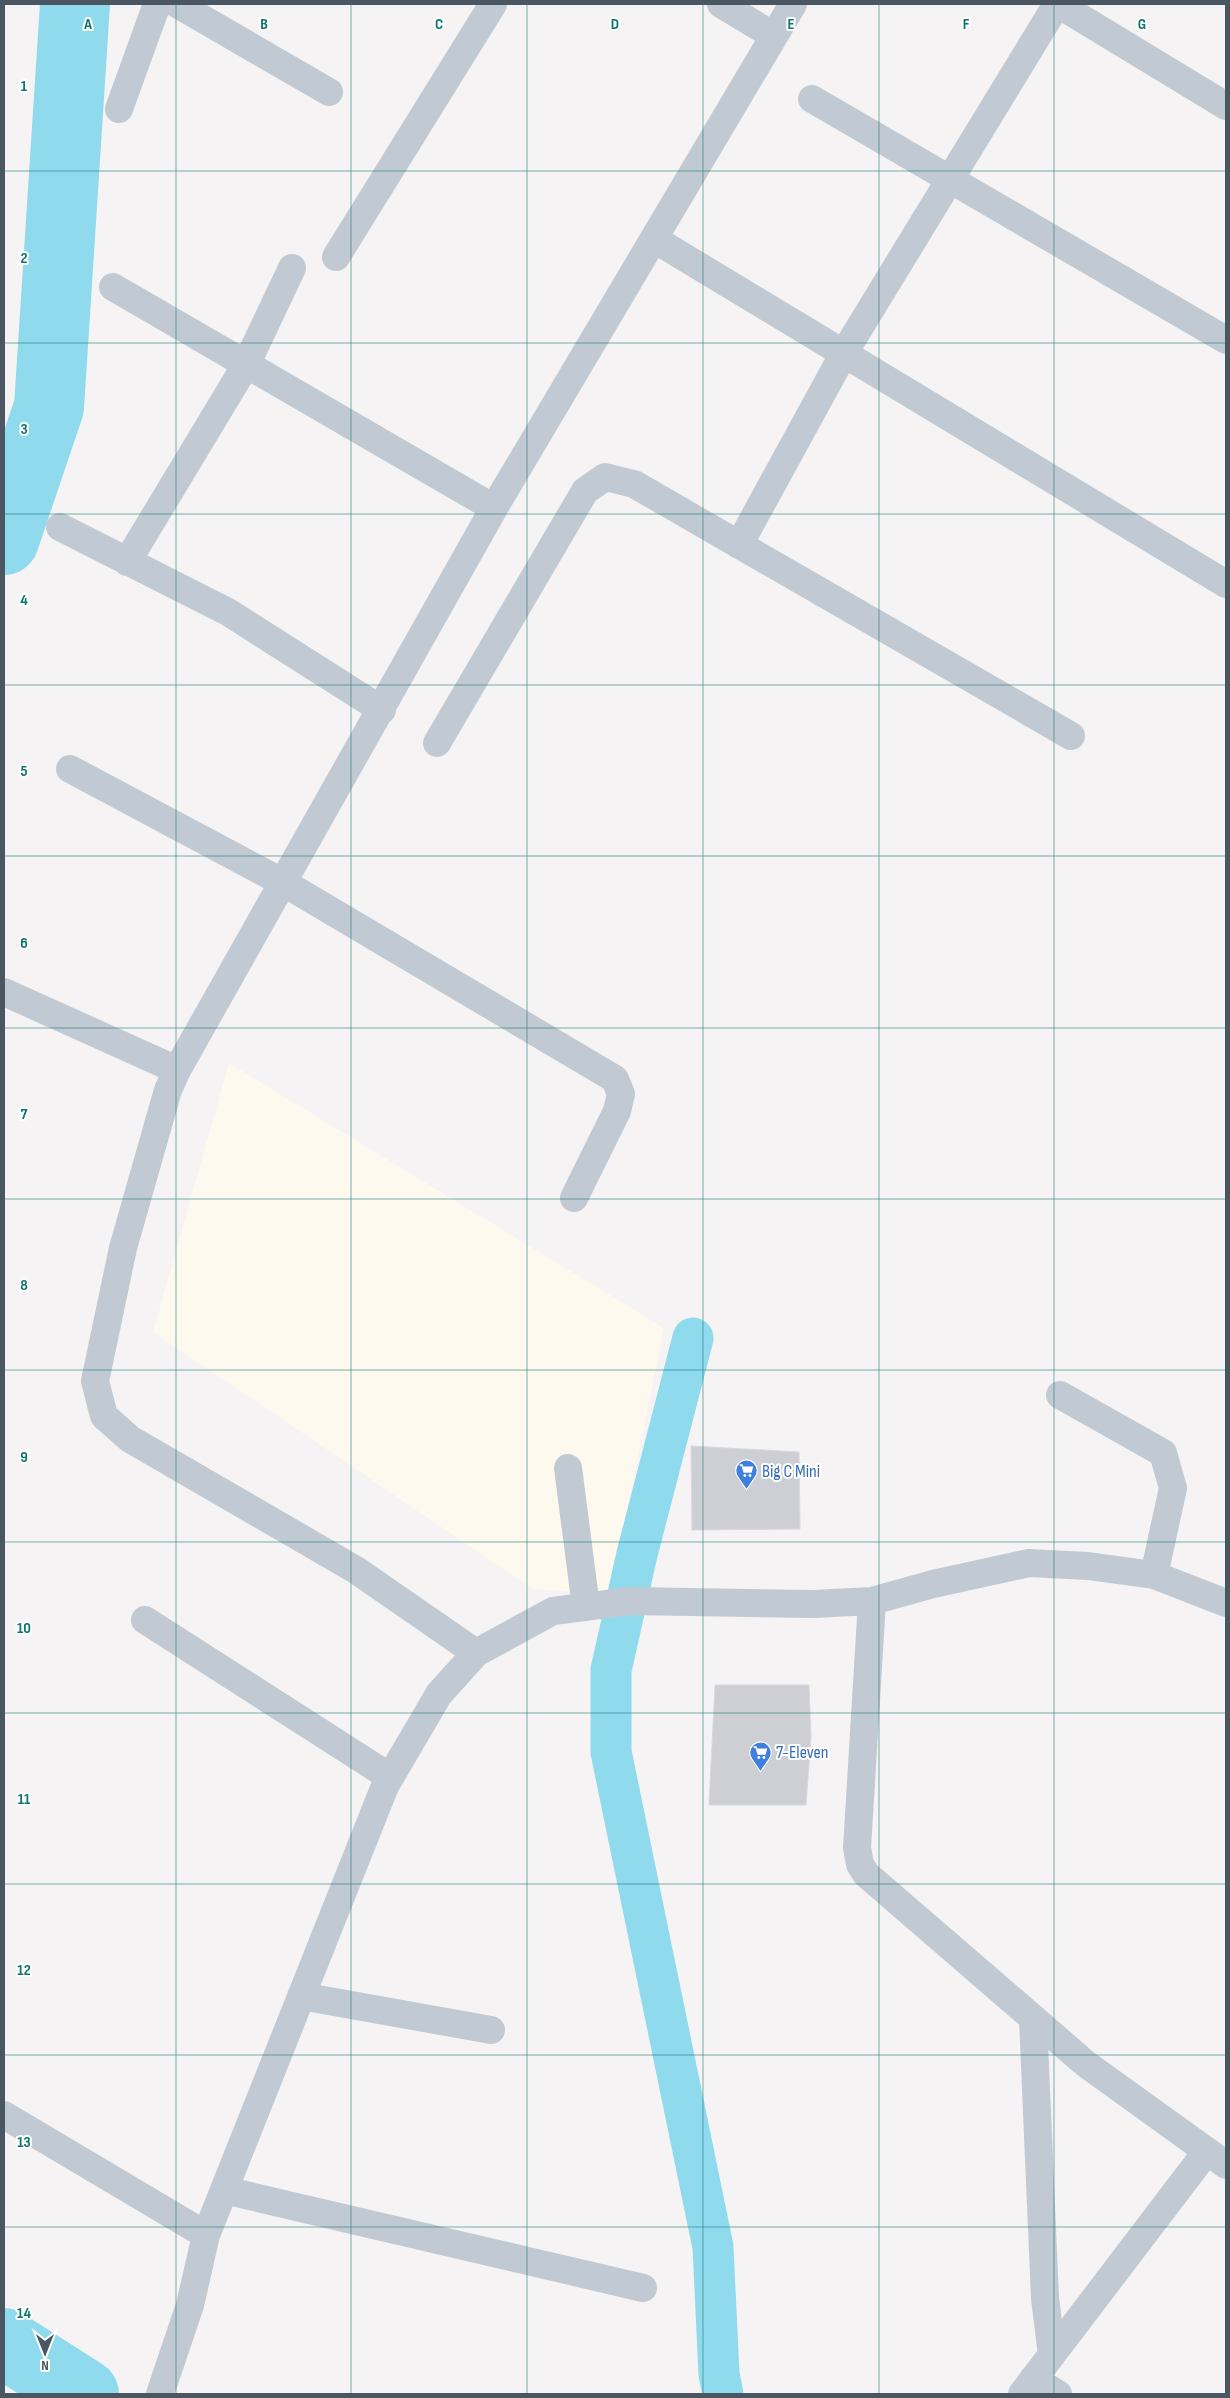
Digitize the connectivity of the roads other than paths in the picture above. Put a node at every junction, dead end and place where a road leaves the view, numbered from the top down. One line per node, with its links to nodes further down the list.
1 (157, 4): 11 (street)
2 (178, 4): 8 (street)
3 (493, 4): 14 (street)
4 (721, 4): 7 (street)
5 (793, 4): 7 (street)
6 (1058, 4): 10 (street); 12 (street)
7 (774, 36): 13 (street)
8 (329, 92)
9 (812, 99): 12 (street)
10 (1226, 106)
11 (119, 109)
12 (950, 178): 17 (street); 18 (street)
13 (654, 239): 18 (street); 20 (street)
14 (336, 257)
15 (292, 268): 19 (street)
16 (112, 287): 19 (street)
17 (1226, 340)
18 (844, 353): 22 (street); 24 (street)
19 (247, 363): 20 (street); 23 (street)
20 (494, 508): 25 (street)
21 (60, 527): 23 (street)
22 (740, 545): 26 (street); 27 (street)
23 (127, 562): 25 (street)
24 (1226, 584)
25 (382, 710): 29 (street)
26 (1071, 736)
27 (437, 743)
28 (70, 770): 29 (street)
29 (284, 883): 31 (street); 32 (street)
30 (4, 992): 31 (street)
31 (177, 1070): 40 (street)
32 (574, 1198)
33 (1060, 1395): 35 (street)
34 (568, 1468): 38 (street)
35 (1154, 1575): 36 (street); 37 (street)
36 (872, 1601): 38 (street); 43 (street)
37 (1226, 1603)
38 (586, 1607): 40 (street)
39 (145, 1620): 41 (street)
40 (476, 1653): 41 (street)
41 (390, 1777): 42 (street)
42 (301, 1996): 44 (street); 47 (street)
43 (1033, 2019): 46 (street); 50 (street)
44 (492, 2030)
45 (4, 2115): 48 (street)
46 (1216, 2158): 50 (street)
47 (224, 2190): 48 (street); 49 (street)
48 (206, 2235): 52 (street)
49 (643, 2288)
50 (1052, 2355): 51 (street)
51 (1027, 2386): 53 (street)
52 (160, 2394)
53 (1058, 2394)

